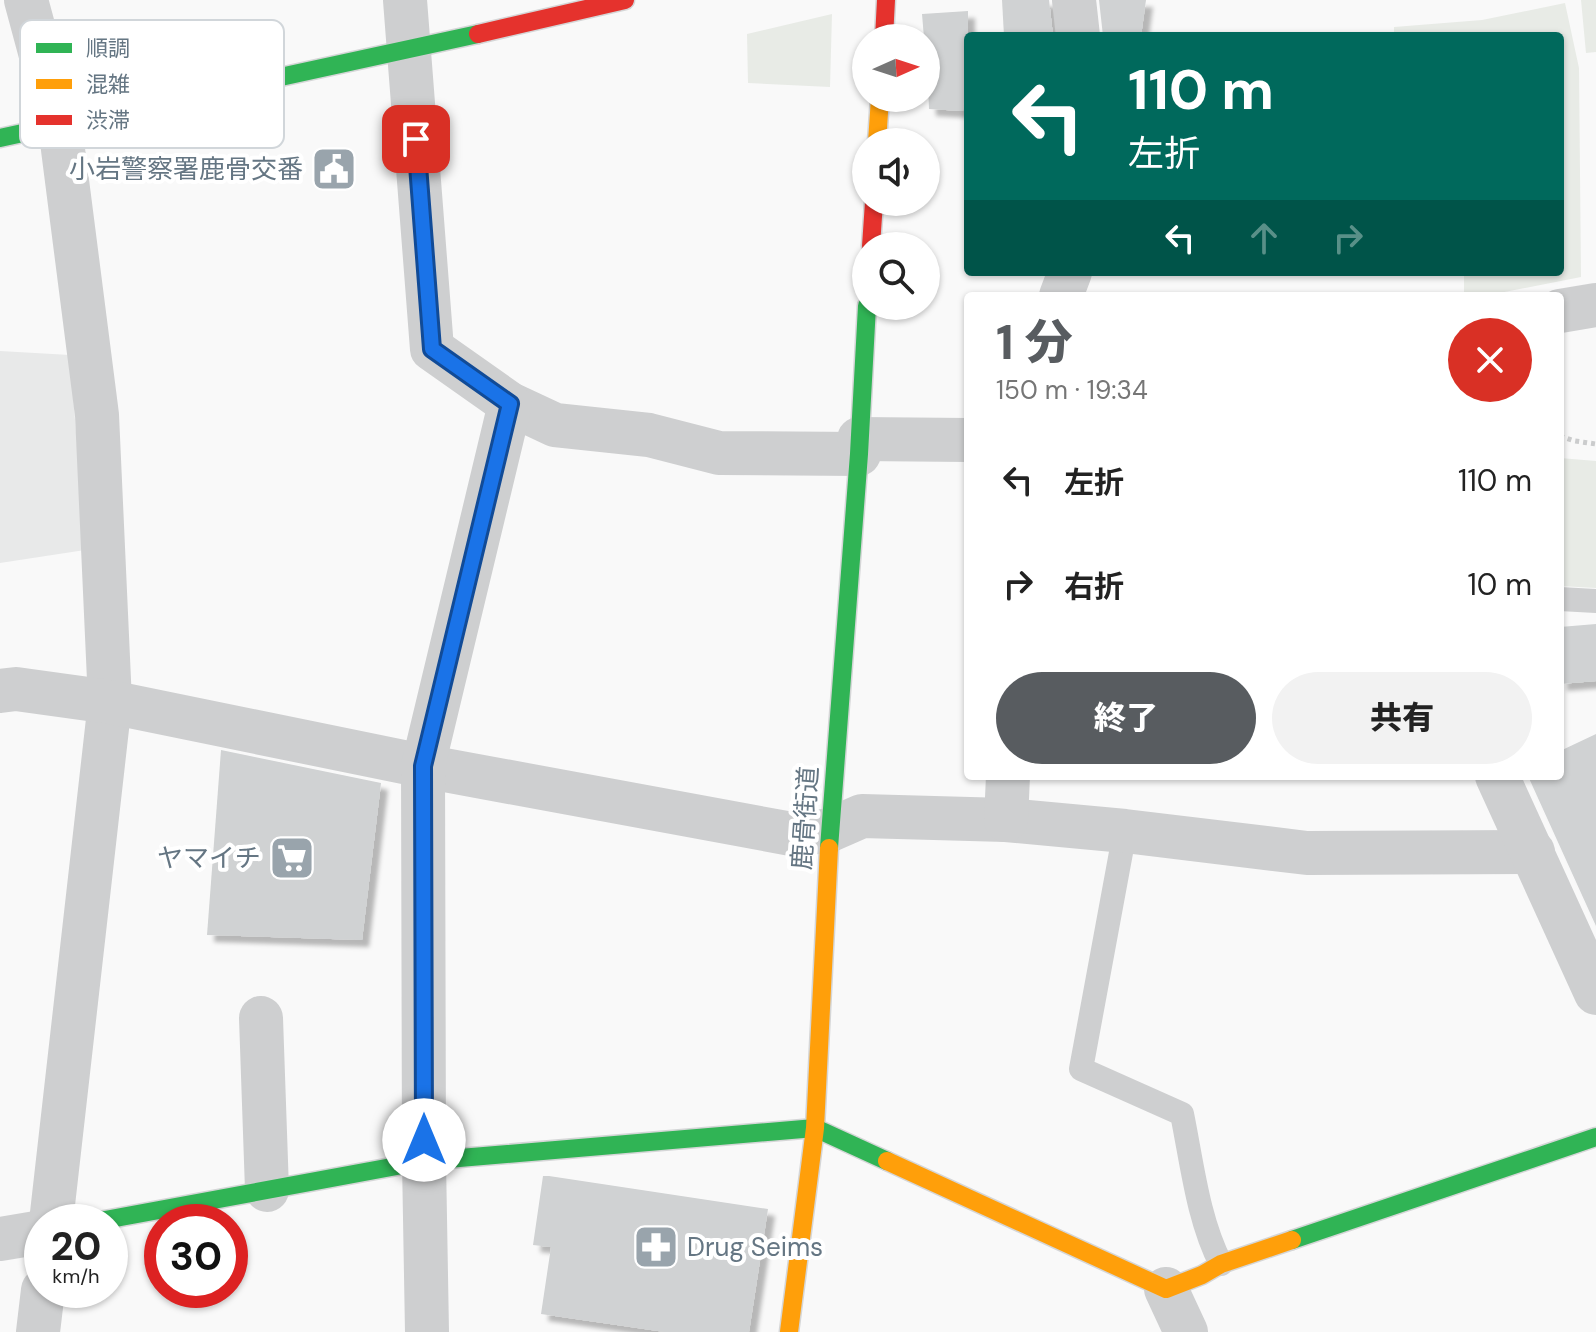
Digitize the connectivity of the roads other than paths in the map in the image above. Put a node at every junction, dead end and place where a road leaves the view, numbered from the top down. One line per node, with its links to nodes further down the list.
1 (26, 0): 6 (street)
2 (405, 0): 9 (street)
3 (625, 0): 9 (street)
4 (886, 0): 7 (street)
5 (1074, 0): 8 (street)
6 (31, 20)
7 (885, 24)
8 (1078, 32)
9 (409, 50): 10 (street); 17 (street)
10 (284, 77)
11 (20, 134): 12 (street)
12 (0, 138)
13 (63, 148): 23 (street)
14 (1596, 305): 15 (street)
15 (1564, 310)
16 (866, 320): 19 (street, 鹿骨街道)
17 (510, 404): 19 (street); 24 (street)
18 (964, 440): 19 (street)
19 (859, 446): 28 (street, 鹿骨街道)
20 (1564, 599): 21 (lane)
21 (1596, 601)
22 (0, 691): 23 (street)
23 (110, 702): 24 (street); 37 (street)
24 (423, 766): 28 (street); 35 (street)
25 (1008, 780): 27 (street)
26 (1499, 780): 30 (street)
27 (1006, 820): 28 (street); 29 (street)
28 (830, 830): 33 (street, 鹿骨街道)
29 (1125, 831): 30 (street); 41 (lane)
30 (1533, 852): 31 (street)
31 (1596, 993)
32 (261, 1018): 36 (street)
33 (815, 1128): 35 (street); 42 (street); 46 (street, 鹿骨街道)
34 (1596, 1137): 41 (street)
35 (424, 1161): 36 (street); 45 (street)
36 (267, 1190): 38 (street)
37 (53, 1204)
38 (128, 1216)
39 (24, 1235): 40 (street)
40 (0, 1239)
41 (1221, 1264): 42 (street)
42 (1166, 1289): 47 (street)
43 (41, 1308): 44 (street)
44 (38, 1332)
45 (427, 1332)
46 (789, 1332)
47 (1186, 1332)

